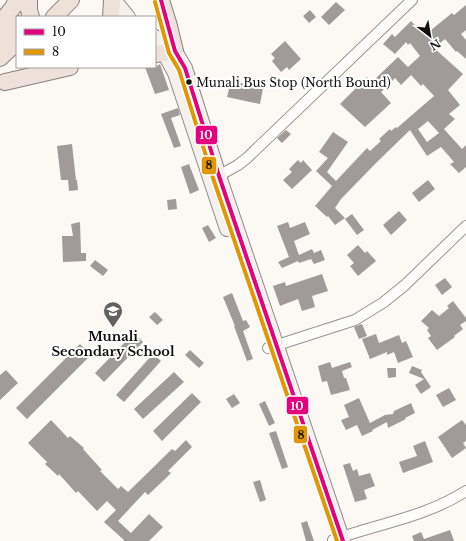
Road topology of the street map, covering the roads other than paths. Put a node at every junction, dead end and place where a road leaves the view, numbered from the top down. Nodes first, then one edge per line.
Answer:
1 (16, 0) edge
2 (58, 0) edge
3 (71, 0) edge
4 (113, 0) edge
5 (161, 0) edge
6 (412, 0) edge
7 (31, 12) edge
8 (55, 16) edge
9 (111, 16) edge
10 (127, 16) edge
11 (0, 24) edge
12 (16, 28) edge
13 (156, 38) edge
14 (12, 46) edge
15 (165, 51) edge
16 (0, 58) edge
17 (20, 68) edge
18 (64, 68) edge
19 (2, 79) edge
20 (215, 178) junction
21 (466, 226) edge
22 (272, 347) junction
23 (466, 491) edge
24 (337, 540) edge

1 - 11 main road
2 - 7 main road
3 - 8 main road
4 - 9 main road
4 - 10 main road
5 - 15 main road
6 - 20 street
12 - 14 main road
13 - 15 main road
14 - 16 main road
14 - 19 main road
15 - 20 main road
17 - 19 main road
18 - 19 main road
20 - 22 main road
21 - 22 street
22 - 24 main road
23 - 24 street

